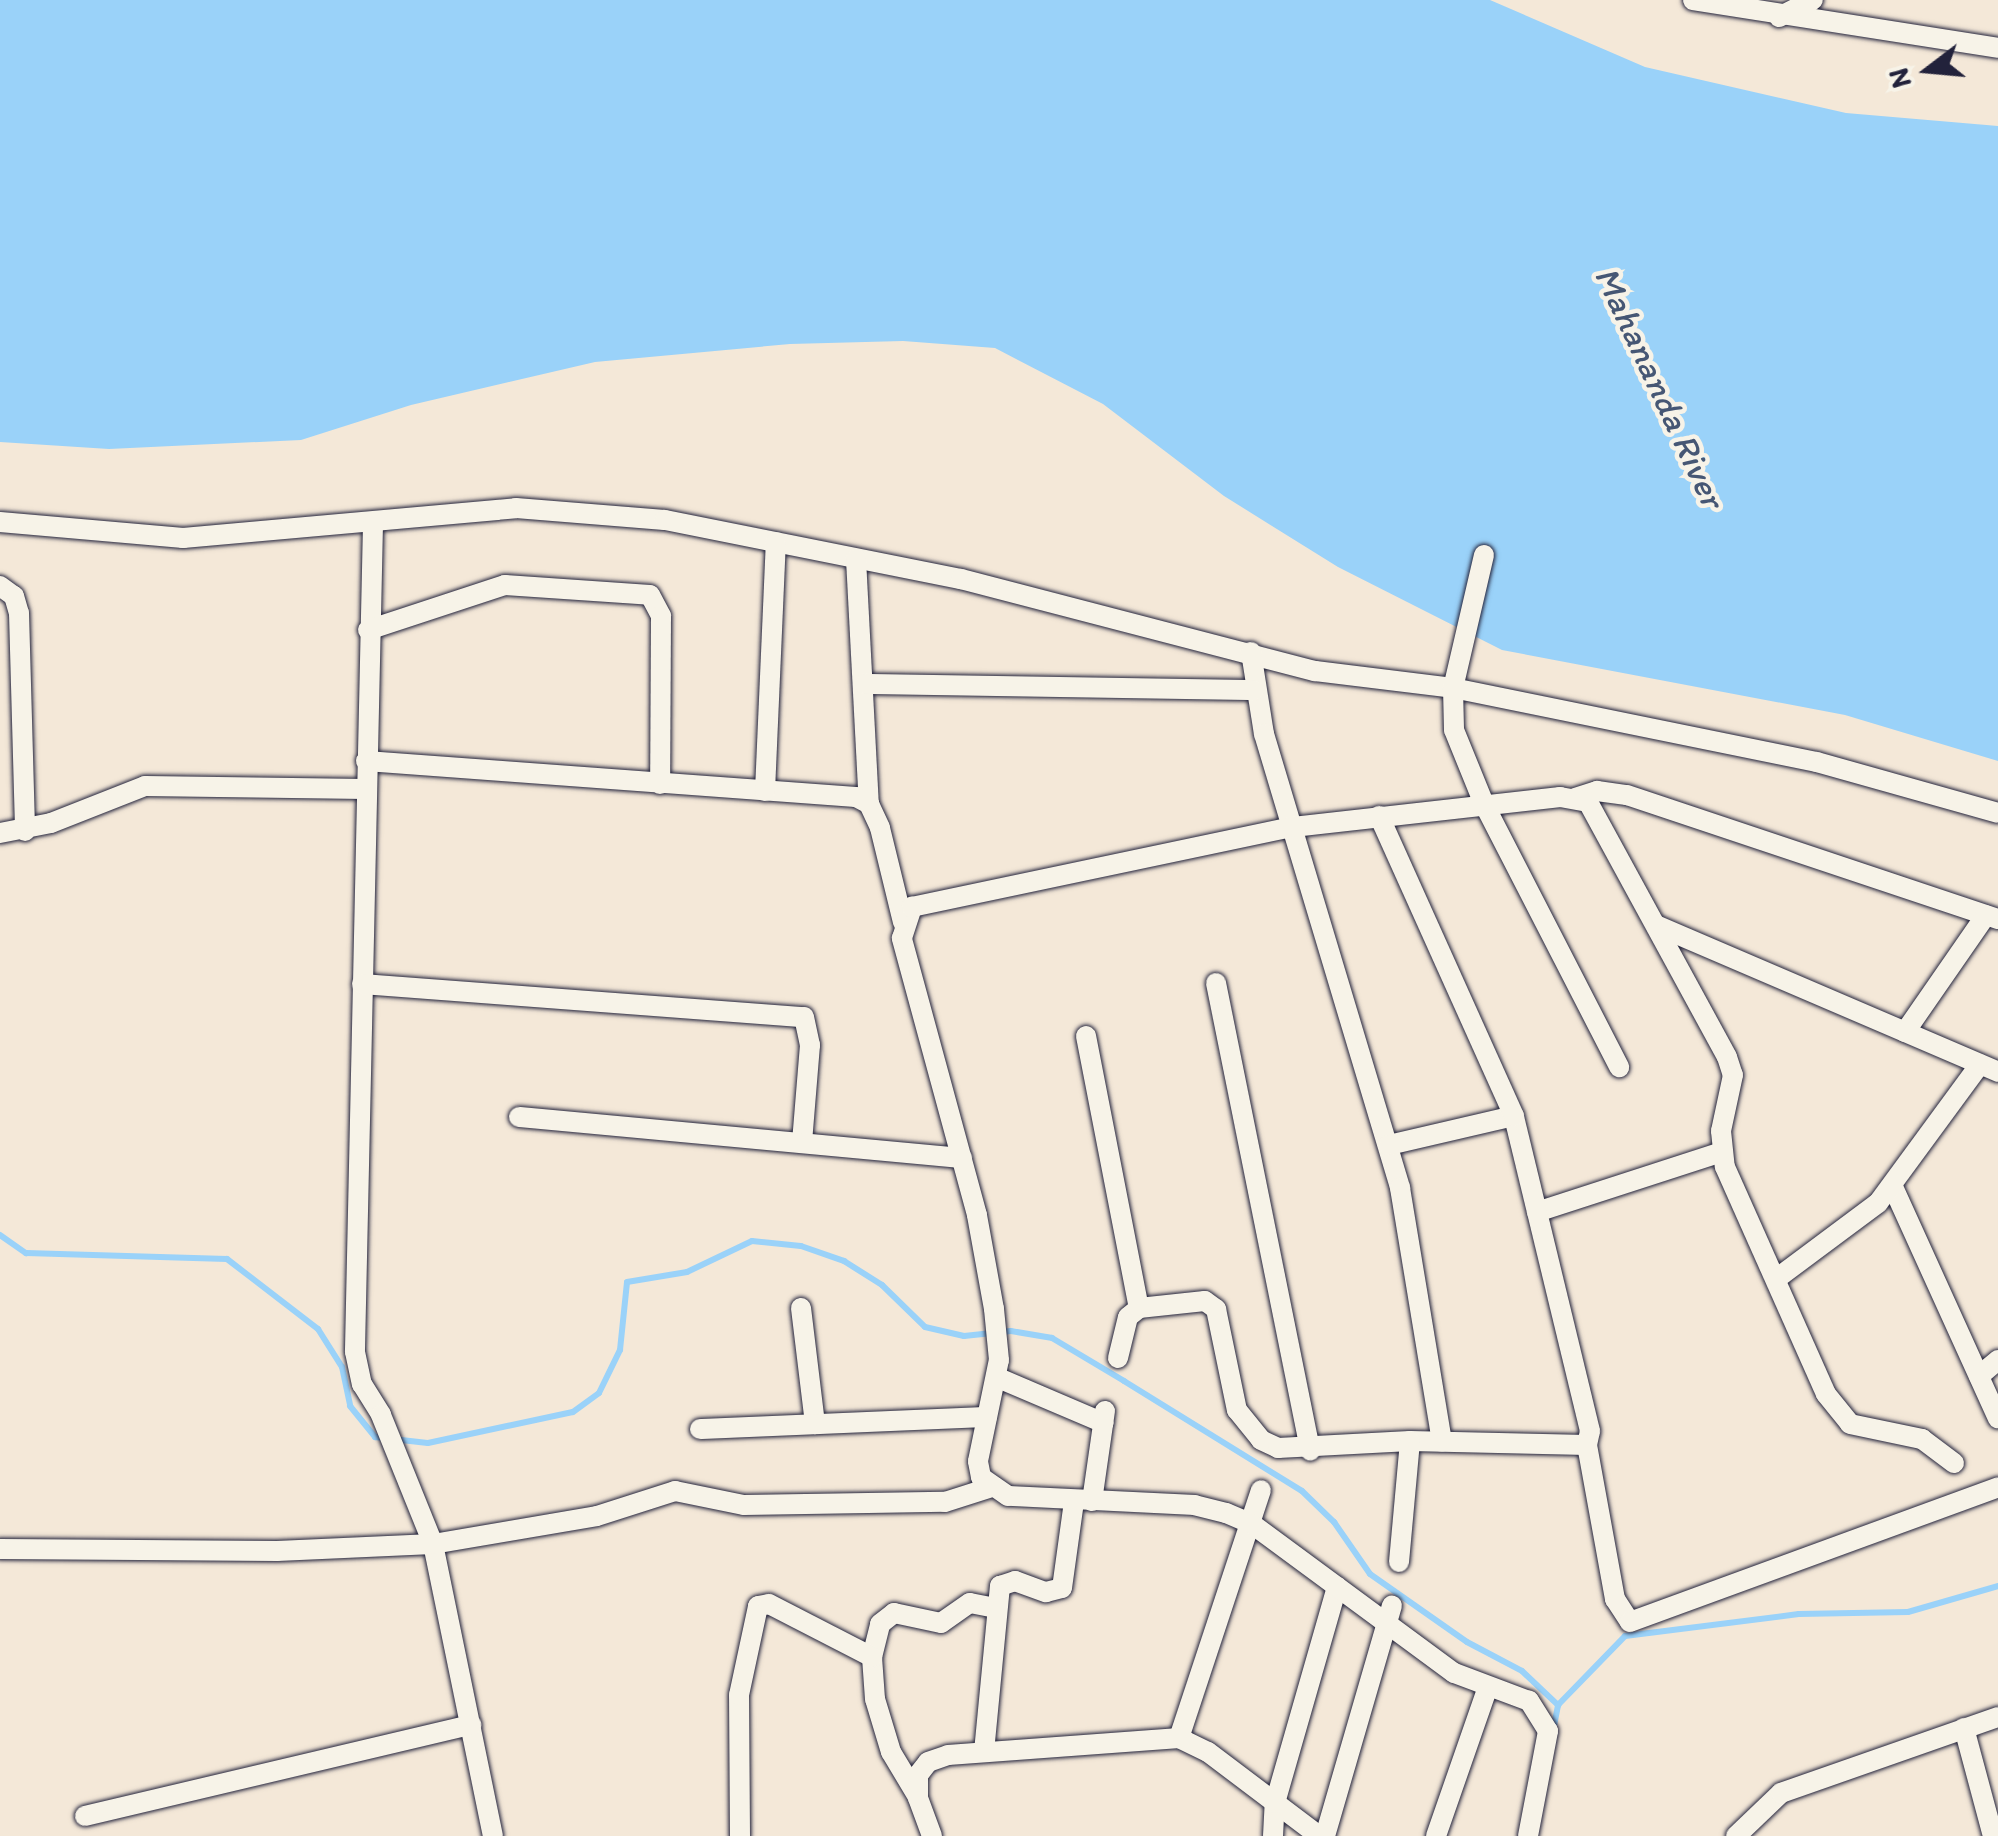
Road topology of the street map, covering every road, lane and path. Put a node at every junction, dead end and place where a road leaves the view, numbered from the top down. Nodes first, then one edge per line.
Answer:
1 (1693, 0) edge
2 (1813, 0) edge
3 (1779, 17) junction
4 (1998, 48) edge
5 (0, 522) edge
6 (373, 524) junction
7 (776, 542) junction
8 (1484, 555) dead end
9 (856, 558) junction
10 (0, 586) edge
11 (368, 630) junction
12 (1251, 652) junction
13 (865, 684) junction
14 (1453, 688) junction
15 (1254, 690) junction
16 (366, 761) junction
17 (660, 784) junction
18 (365, 789) junction
19 (765, 790) junction
20 (1575, 798) junction
21 (869, 804) junction
22 (1484, 804) junction
23 (1998, 813) edge
24 (1379, 816) junction
25 (1293, 827) junction
26 (25, 830) junction
27 (0, 833) edge
28 (1992, 917) edge
29 (903, 922) junction
30 (1658, 926) junction
31 (362, 984) junction
32 (1216, 984) dead end
33 (1905, 1032) junction
34 (1086, 1036) dead end
35 (1619, 1068) dead end
36 (1989, 1068) edge
37 (1514, 1116) junction
38 (519, 1117) dead end
39 (802, 1143) junction
40 (1388, 1145) junction
41 (1722, 1152) junction
42 (962, 1158) junction
43 (1892, 1187) junction
44 (1537, 1212) junction
45 (1776, 1279) junction
46 (801, 1308) dead end
47 (1139, 1308) junction
48 (1118, 1358) dead end
49 (1998, 1360) edge
50 (997, 1368) junction
51 (1979, 1376) junction
52 (987, 1417) junction
53 (1998, 1418) edge
54 (816, 1424) junction
55 (700, 1429) dead end
56 (1410, 1442) junction
57 (1442, 1442) junction
58 (1587, 1445) junction
59 (1310, 1451) junction
60 (1954, 1463) dead end
61 (1998, 1487) edge
62 (989, 1488) junction
63 (1261, 1490) dead end
64 (1083, 1501) junction
65 (1252, 1524) junction
66 (434, 1544) junction
67 (0, 1548) edge
68 (1399, 1562) dead end
69 (1338, 1587) junction
70 (996, 1608) junction
71 (1389, 1616) junction
72 (872, 1657) junction
73 (1488, 1686) junction
74 (1998, 1717) edge
75 (471, 1725) junction
76 (1964, 1728) junction
77 (1180, 1738) junction
78 (984, 1752) junction
79 (918, 1798) junction
80 (1274, 1803) junction
81 (84, 1816) dead end
82 (493, 1836) edge
83 (740, 1836) edge
84 (932, 1836) edge
85 (1273, 1836) edge
86 (1322, 1836) edge
87 (1436, 1836) edge
88 (1528, 1836) edge
89 (1736, 1836) edge
90 (1993, 1836) edge

1 - 3 street
2 - 3 street
3 - 4 street
5 - 6 street
6 - 7 street
6 - 11 street
7 - 9 street
7 - 19 street
8 - 14 street
9 - 12 street
9 - 13 street
10 - 26 street
11 - 16 street
11 - 17 street
12 - 14 street
12 - 15 street
13 - 15 street
13 - 21 street
14 - 22 street
14 - 23 street
15 - 25 street
16 - 17 street
16 - 18 street
17 - 19 street
18 - 26 street
18 - 31 street
19 - 21 street
20 - 22 street
20 - 28 street
20 - 30 street
21 - 29 street
22 - 24 street
22 - 35 street
24 - 25 street
24 - 37 street
25 - 29 street
25 - 40 street
26 - 27 street
28 - 33 street
29 - 42 street
30 - 33 street
30 - 41 street
31 - 39 street
31 - 66 street
32 - 59 street
33 - 36 street
34 - 47 street
36 - 43 street
37 - 40 street
37 - 44 street
38 - 39 street
39 - 42 street
40 - 57 street
41 - 44 street
41 - 45 street
42 - 50 street
43 - 45 street
43 - 51 street
44 - 58 street
45 - 60 street
46 - 54 street
47 - 48 street
47 - 59 street
49 - 51 street
50 - 52 street
50 - 64 street
51 - 53 street
52 - 54 street
52 - 62 street
54 - 55 street
56 - 57 street
56 - 59 street
56 - 68 street
57 - 58 street
58 - 61 street
62 - 64 street
62 - 66 street
63 - 65 street
64 - 65 street
64 - 70 street
65 - 69 street
65 - 77 street
66 - 67 street
66 - 75 street
69 - 71 street
69 - 80 street
70 - 72 street
70 - 78 street
71 - 73 street
71 - 86 street
72 - 79 street
72 - 83 street
73 - 87 street
73 - 88 street
74 - 76 street
75 - 81 street
75 - 82 street
76 - 89 street
76 - 90 street
77 - 78 street
77 - 80 street
78 - 79 street
79 - 84 street
80 - 85 street
80 - 86 street

